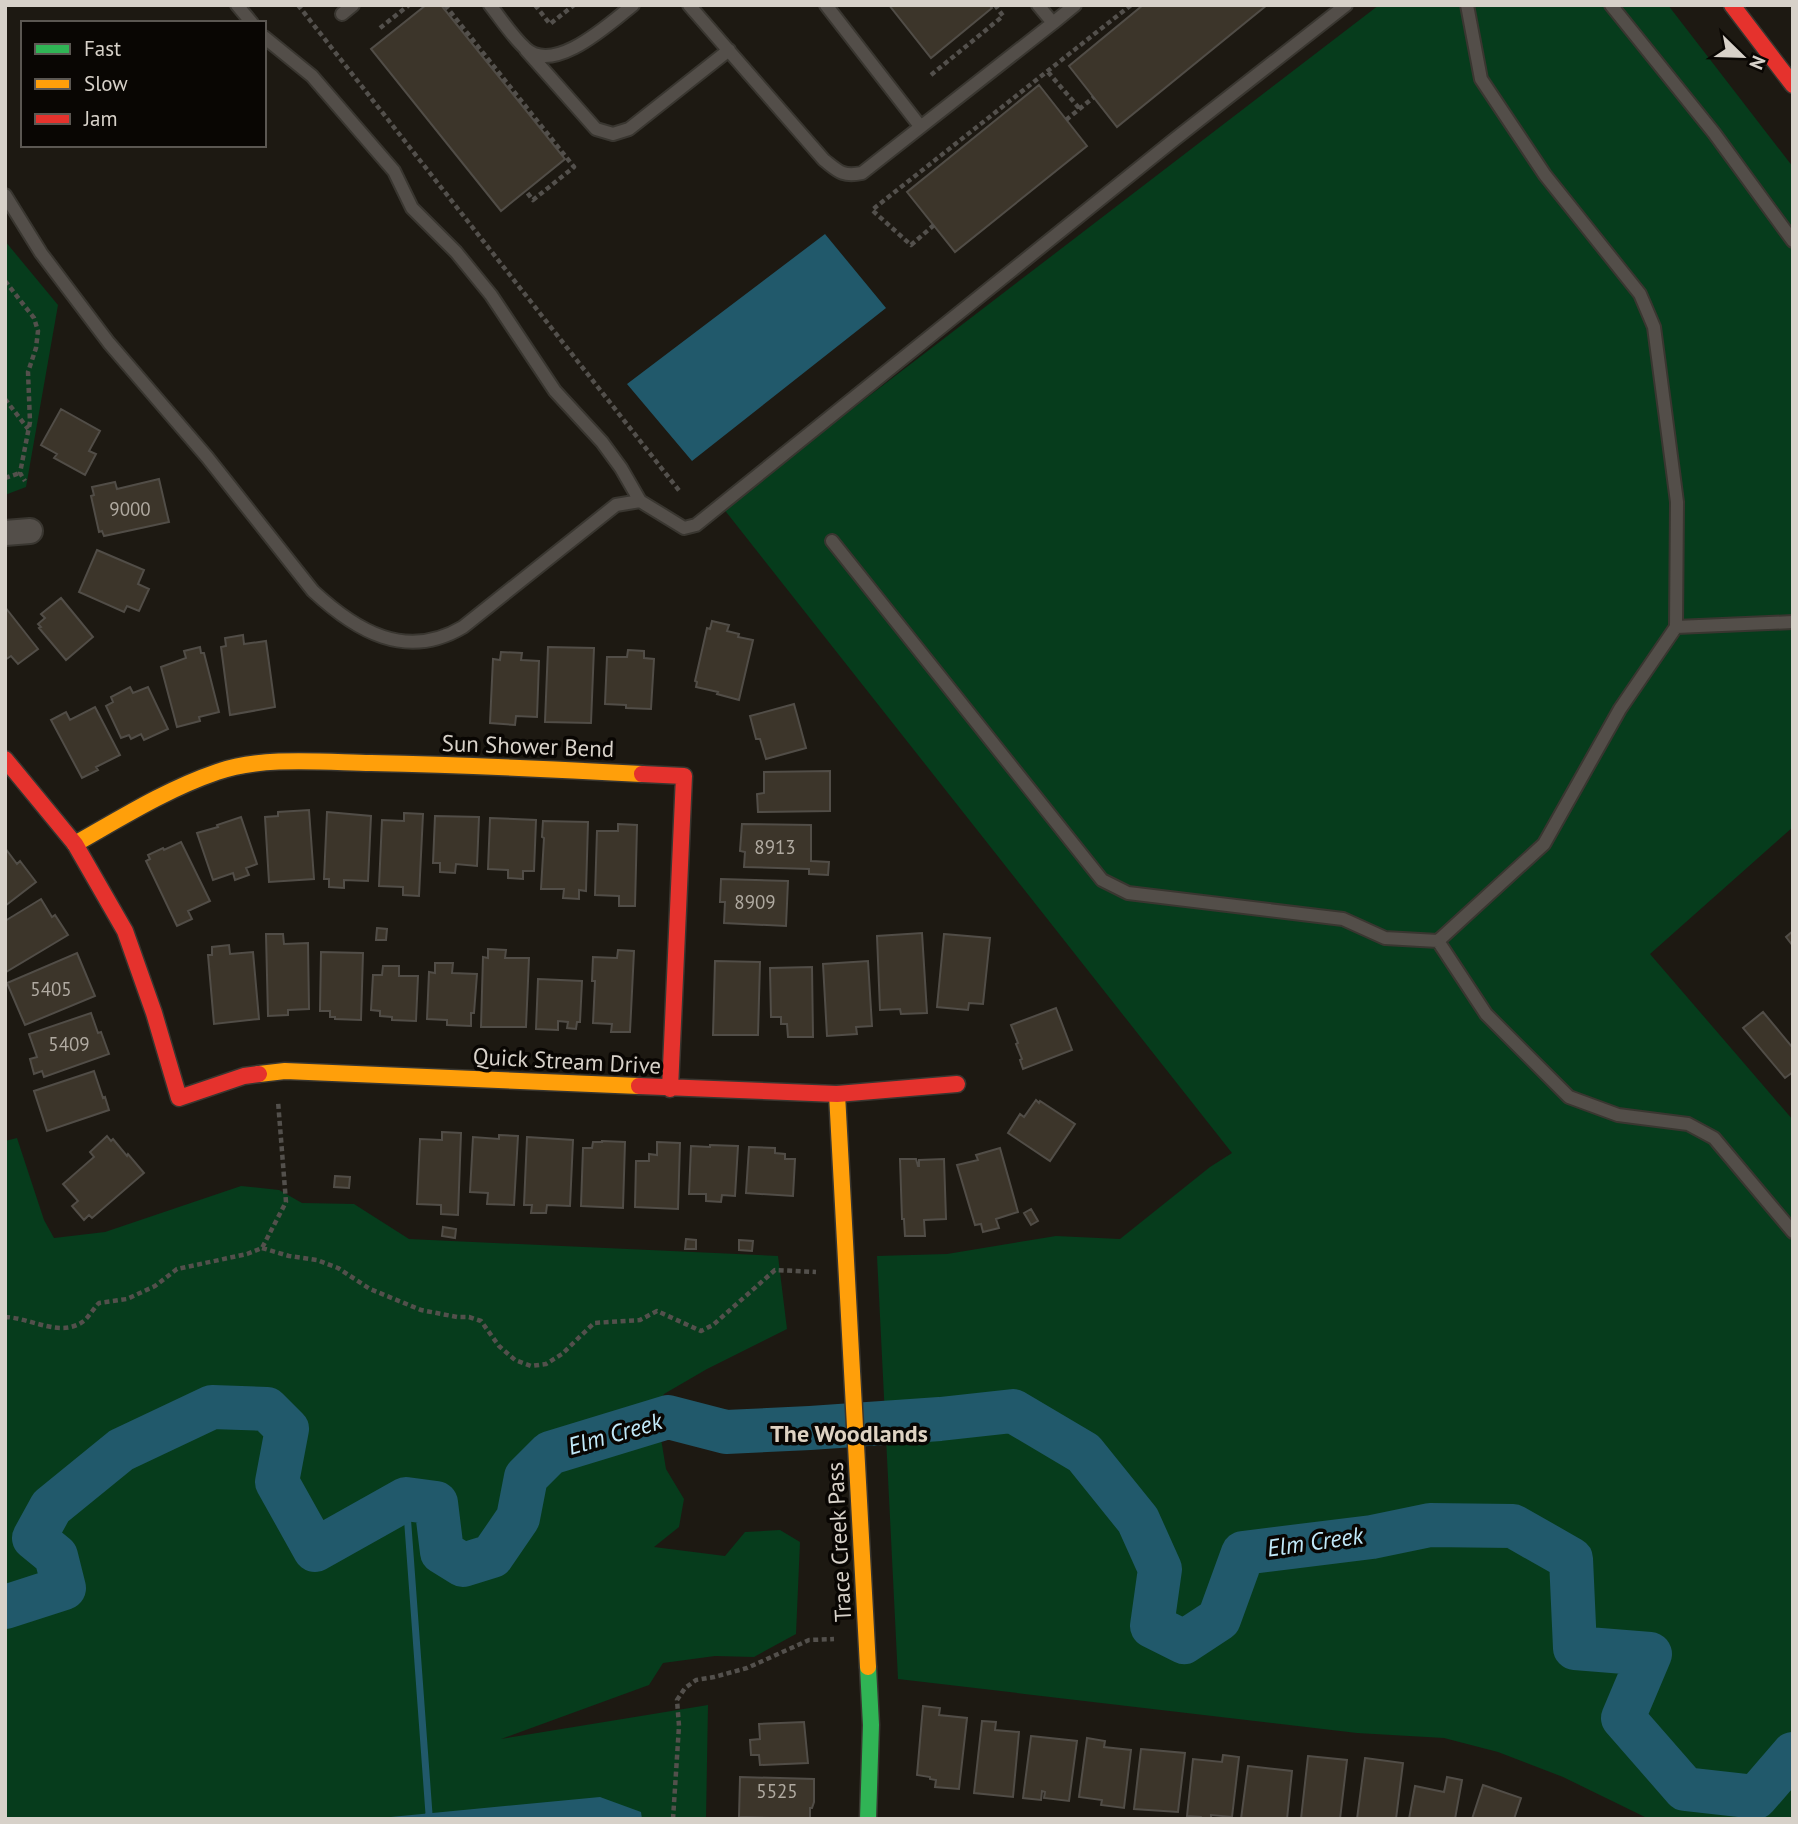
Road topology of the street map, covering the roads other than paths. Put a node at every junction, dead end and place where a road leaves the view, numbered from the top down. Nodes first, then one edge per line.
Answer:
1 (237, 5) edge
2 (353, 5) edge
3 (490, 5) edge
4 (633, 5) edge
5 (690, 5) edge
6 (826, 5) edge
7 (1038, 5) edge
8 (1075, 5) edge
9 (1346, 5) edge
10 (1467, 5) edge
11 (1611, 5) edge
12 (1732, 5) edge
13 (342, 14) dead end
14 (250, 21) edge
15 (1053, 23) junction
16 (266, 39) edge
17 (526, 50) junction
18 (729, 50) junction
19 (1793, 85) edge
20 (920, 126) junction
21 (5, 195) edge
22 (1793, 241) edge
23 (640, 501) junction
24 (30, 531) dead end
25 (5, 533) edge
26 (832, 541) dead end
27 (1793, 622) edge
28 (1676, 627) junction
29 (5, 759) edge
30 (75, 844) junction
31 (1438, 941) junction
32 (957, 1084) dead end
33 (670, 1088) junction
34 (837, 1094) junction
35 (1793, 1232) edge
36 (868, 1819) edge

1 - 14 lane
2 - 13 lane
3 - 17 lane
4 - 17 lane
5 - 18 lane
6 - 20 lane
7 - 15 lane
8 - 15 lane
9 - 23 lane
10 - 28 lane
11 - 22 lane
12 - 19 street
15 - 20 lane
16 - 23 lane
17 - 18 lane
18 - 20 lane
21 - 23 lane
24 - 25 street
26 - 31 lane
27 - 28 lane
28 - 31 lane
29 - 30 street
30 - 33 street, Quick Stream Drive
30 - 33 street, Sun Shower Bend
31 - 35 lane
32 - 34 street, Quick Stream Drive
33 - 34 street, Quick Stream Drive
34 - 36 street, Trace Creek Pass

